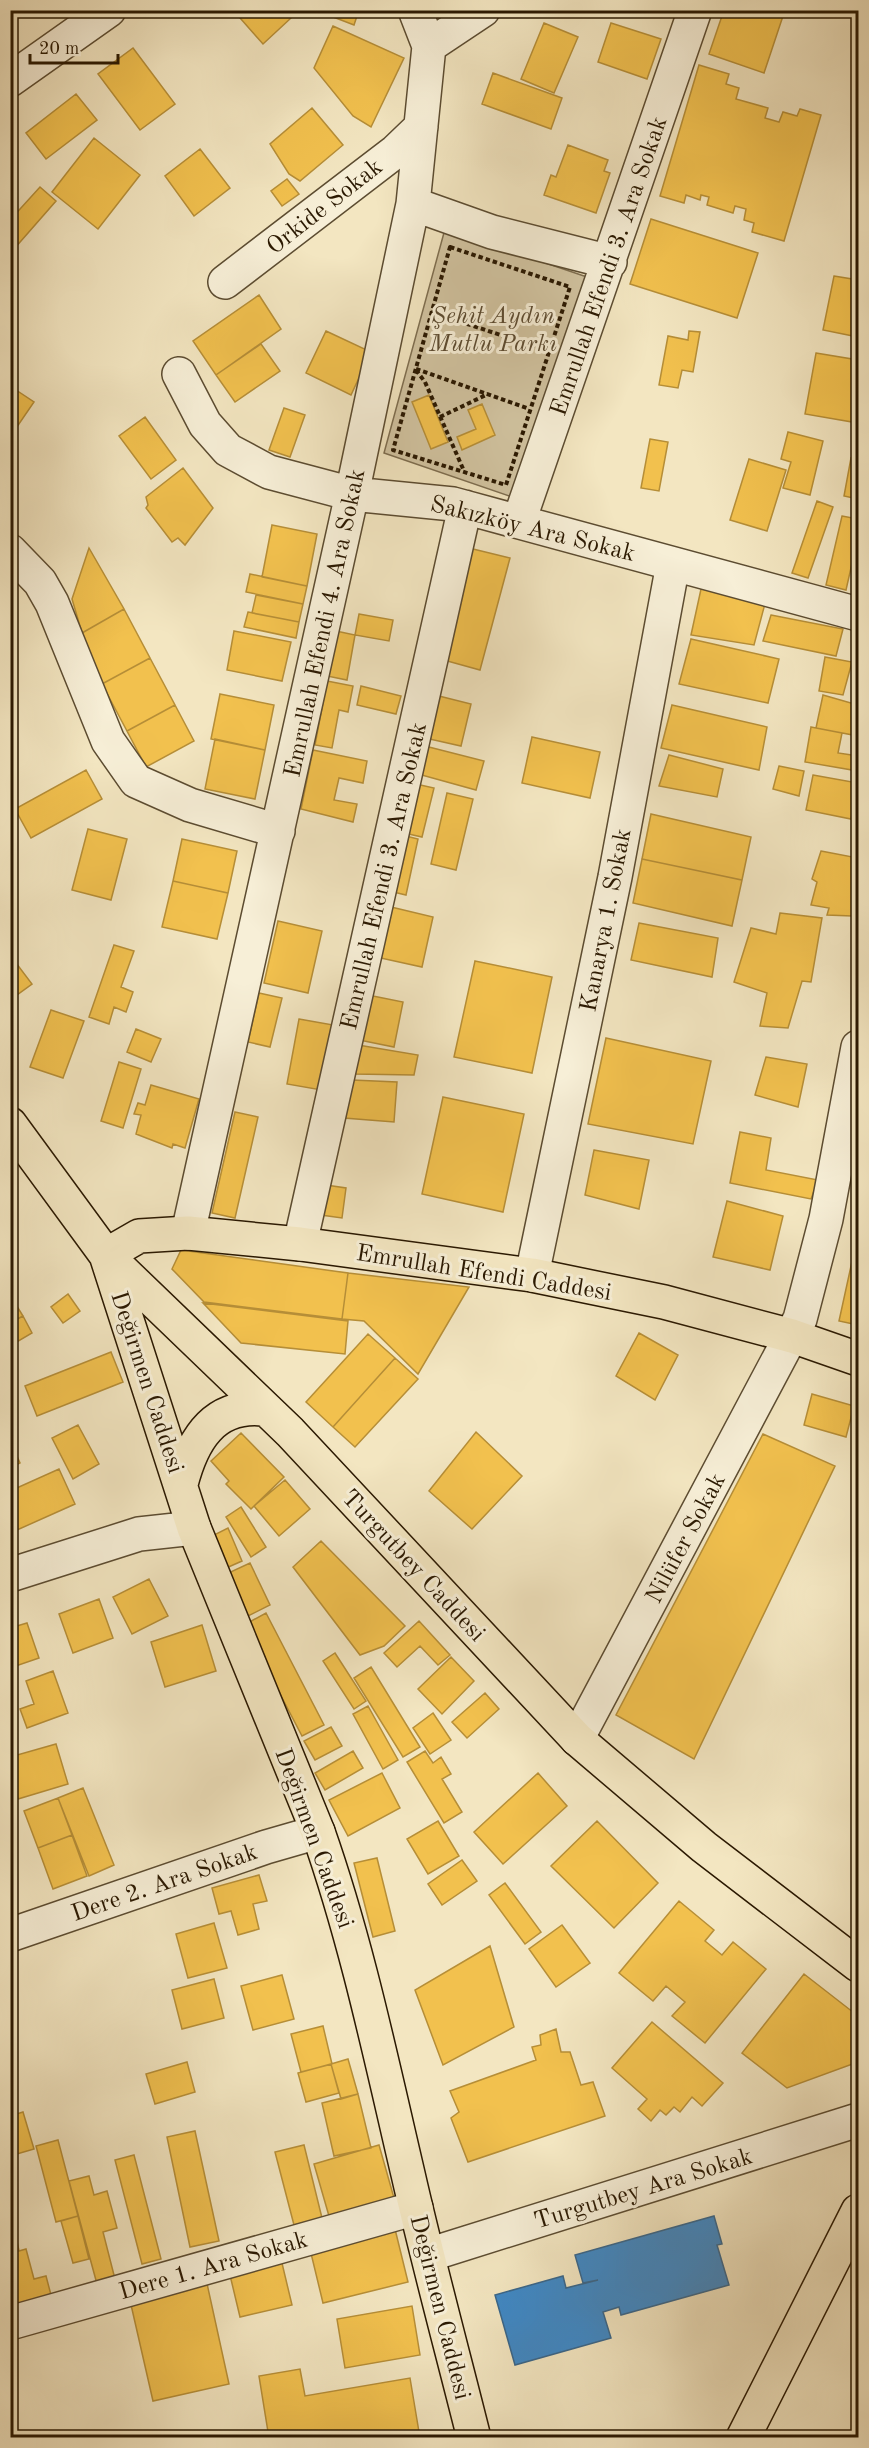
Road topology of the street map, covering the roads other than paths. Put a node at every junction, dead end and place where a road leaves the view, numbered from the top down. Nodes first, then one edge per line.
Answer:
1 (109, 10) edge
2 (415, 10) edge
3 (483, 10) edge
4 (695, 10) edge
5 (429, 46) junction
6 (10, 80) edge
7 (421, 127) junction
8 (413, 204) junction
9 (610, 262) junction
10 (225, 282) dead end
11 (179, 374) dead end
12 (352, 494) junction
13 (459, 506) junction
14 (519, 521) junction
15 (10, 551) edge
16 (673, 564) junction
17 (858, 614) edge
18 (278, 831) junction
19 (858, 1047) edge
20 (10, 1124) edge
21 (188, 1233) junction
22 (300, 1244) junction
23 (106, 1254) junction
24 (532, 1275) junction
25 (792, 1336) junction
26 (858, 1359) edge
27 (263, 1409) junction
28 (181, 1484) junction
29 (194, 1528) junction
30 (10, 1575) edge
31 (577, 1739) junction
32 (318, 1832) junction
33 (10, 1935) edge
34 (858, 1965) edge
35 (858, 2120) edge
36 (416, 2208) junction
37 (858, 2211) edge
38 (428, 2255) junction
39 (10, 2323) edge
40 (474, 2438) edge
41 (743, 2438) edge

1 - 6 street
2 - 5 street, Emrullah Efendi 4. Ara Sokak
3 - 5 street
4 - 9 street, Emrullah Efendi 3. Ara Sokak
5 - 7 street, Emrullah Efendi 4. Ara Sokak
7 - 8 street, Emrullah Efendi 4. Ara Sokak
7 - 10 street, Orkide Sokak
8 - 9 street
8 - 12 street, Emrullah Efendi 4. Ara Sokak
9 - 14 street, Emrullah Efendi 3. Ara Sokak
11 - 12 street, Sakızköy Ara Sokak
12 - 13 street, Sakızköy Ara Sokak
12 - 18 street, Emrullah Efendi 4. Ara Sokak
13 - 14 street, Sakızköy Ara Sokak
13 - 22 street, Emrullah Efendi 3. Ara Sokak
14 - 16 street, Sakızköy Ara Sokak
15 - 18 street
16 - 17 street, Sakızköy Ara Sokak
16 - 24 street, Kanarya 1. Sokak
18 - 21 street, Emrullah Efendi 4. Ara Sokak
19 - 25 street, Nilüfer Sokak
20 - 23 main road, Turgutbey Caddesi
21 - 22 main road, Emrullah Efendi Caddesi
21 - 23 main road, Emrullah Efendi Caddesi
22 - 24 main road, Emrullah Efendi Caddesi
23 - 27 main road, Turgutbey Caddesi
23 - 28 main road, Değirmen Caddesi
24 - 25 main road, Emrullah Efendi Caddesi
25 - 26 main road, Emrullah Efendi Caddesi
25 - 31 street, Nilüfer Sokak
27 - 28 main road
27 - 31 main road, Turgutbey Caddesi
28 - 29 main road, Değirmen Caddesi
29 - 30 street
29 - 32 main road, Değirmen Caddesi
31 - 34 main road, Turgutbey Caddesi
32 - 33 street, Dere 2. Ara Sokak
32 - 36 main road, Değirmen Caddesi
35 - 38 street, Turgutbey Ara Sokak
36 - 38 main road, Değirmen Caddesi
36 - 39 street, Dere 1. Ara Sokak
37 - 41 main road
38 - 40 main road, Değirmen Caddesi

